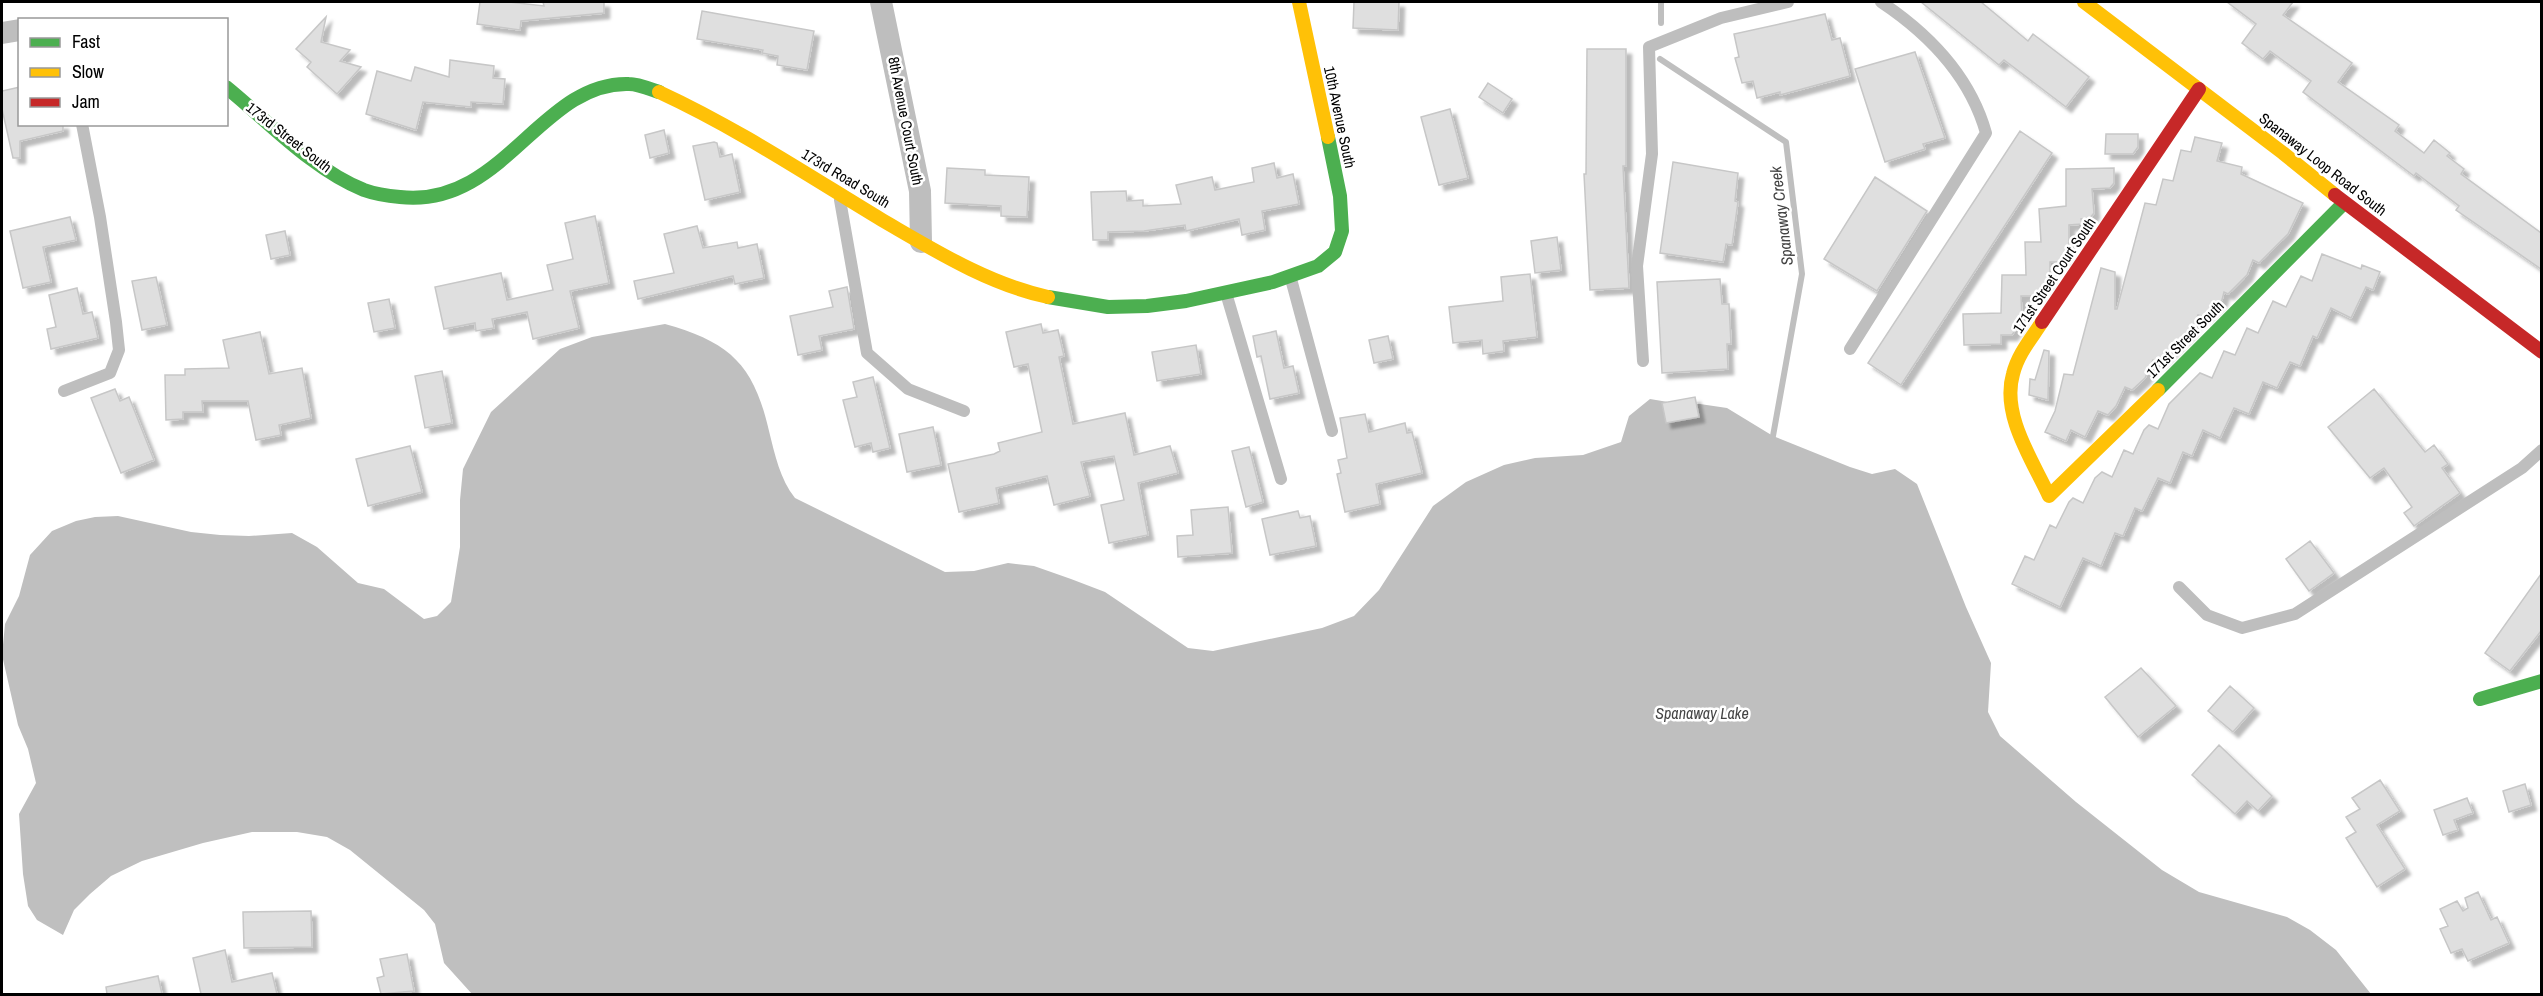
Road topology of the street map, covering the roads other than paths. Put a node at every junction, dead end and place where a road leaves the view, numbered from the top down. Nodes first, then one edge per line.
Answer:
1 (881, 2) edge
2 (1299, 2) edge
3 (1788, 2) edge
4 (1881, 2) edge
5 (2084, 2) edge
6 (18, 30) edge
7 (2, 33) edge
8 (228, 89) edge
9 (2199, 89) junction
10 (82, 126) edge
11 (354, 185) joint
12 (839, 193) junction
13 (2344, 203) junction
14 (1341, 239) joint
15 (921, 242) junction
16 (1291, 278) junction
17 (1226, 292) junction
18 (1850, 349) dead end
19 (2541, 352) edge
20 (1643, 361) dead end
21 (64, 392) dead end
22 (964, 411) dead end
23 (1332, 431) dead end
24 (2541, 450) edge
25 (1281, 479) dead end
26 (2049, 496) joint
27 (2179, 587) dead end
28 (2541, 681) edge
29 (2480, 699) dead end

1 - 15 street, 8th Avenue Court South
2 - 14 street, 10th Avenue South
3 - 20 lane
4 - 18 lane
5 - 9 street, Spanaway Loop Road South
6 - 7 street
8 - 11 street, 173rd Street South
9 - 13 street, Spanaway Loop Road South
9 - 26 street, 171st Street Court South
10 - 21 lane
11 - 12 street, 173rd Road South
12 - 15 street, 173rd Road South
12 - 22 lane
13 - 19 street, Spanaway Loop Road South
13 - 26 street, 171st Street South
14 - 16 street, 173rd Road South
15 - 17 street, 173rd Road South
16 - 17 street, 173rd Road South
16 - 23 lane
17 - 25 lane
24 - 27 lane
28 - 29 street

